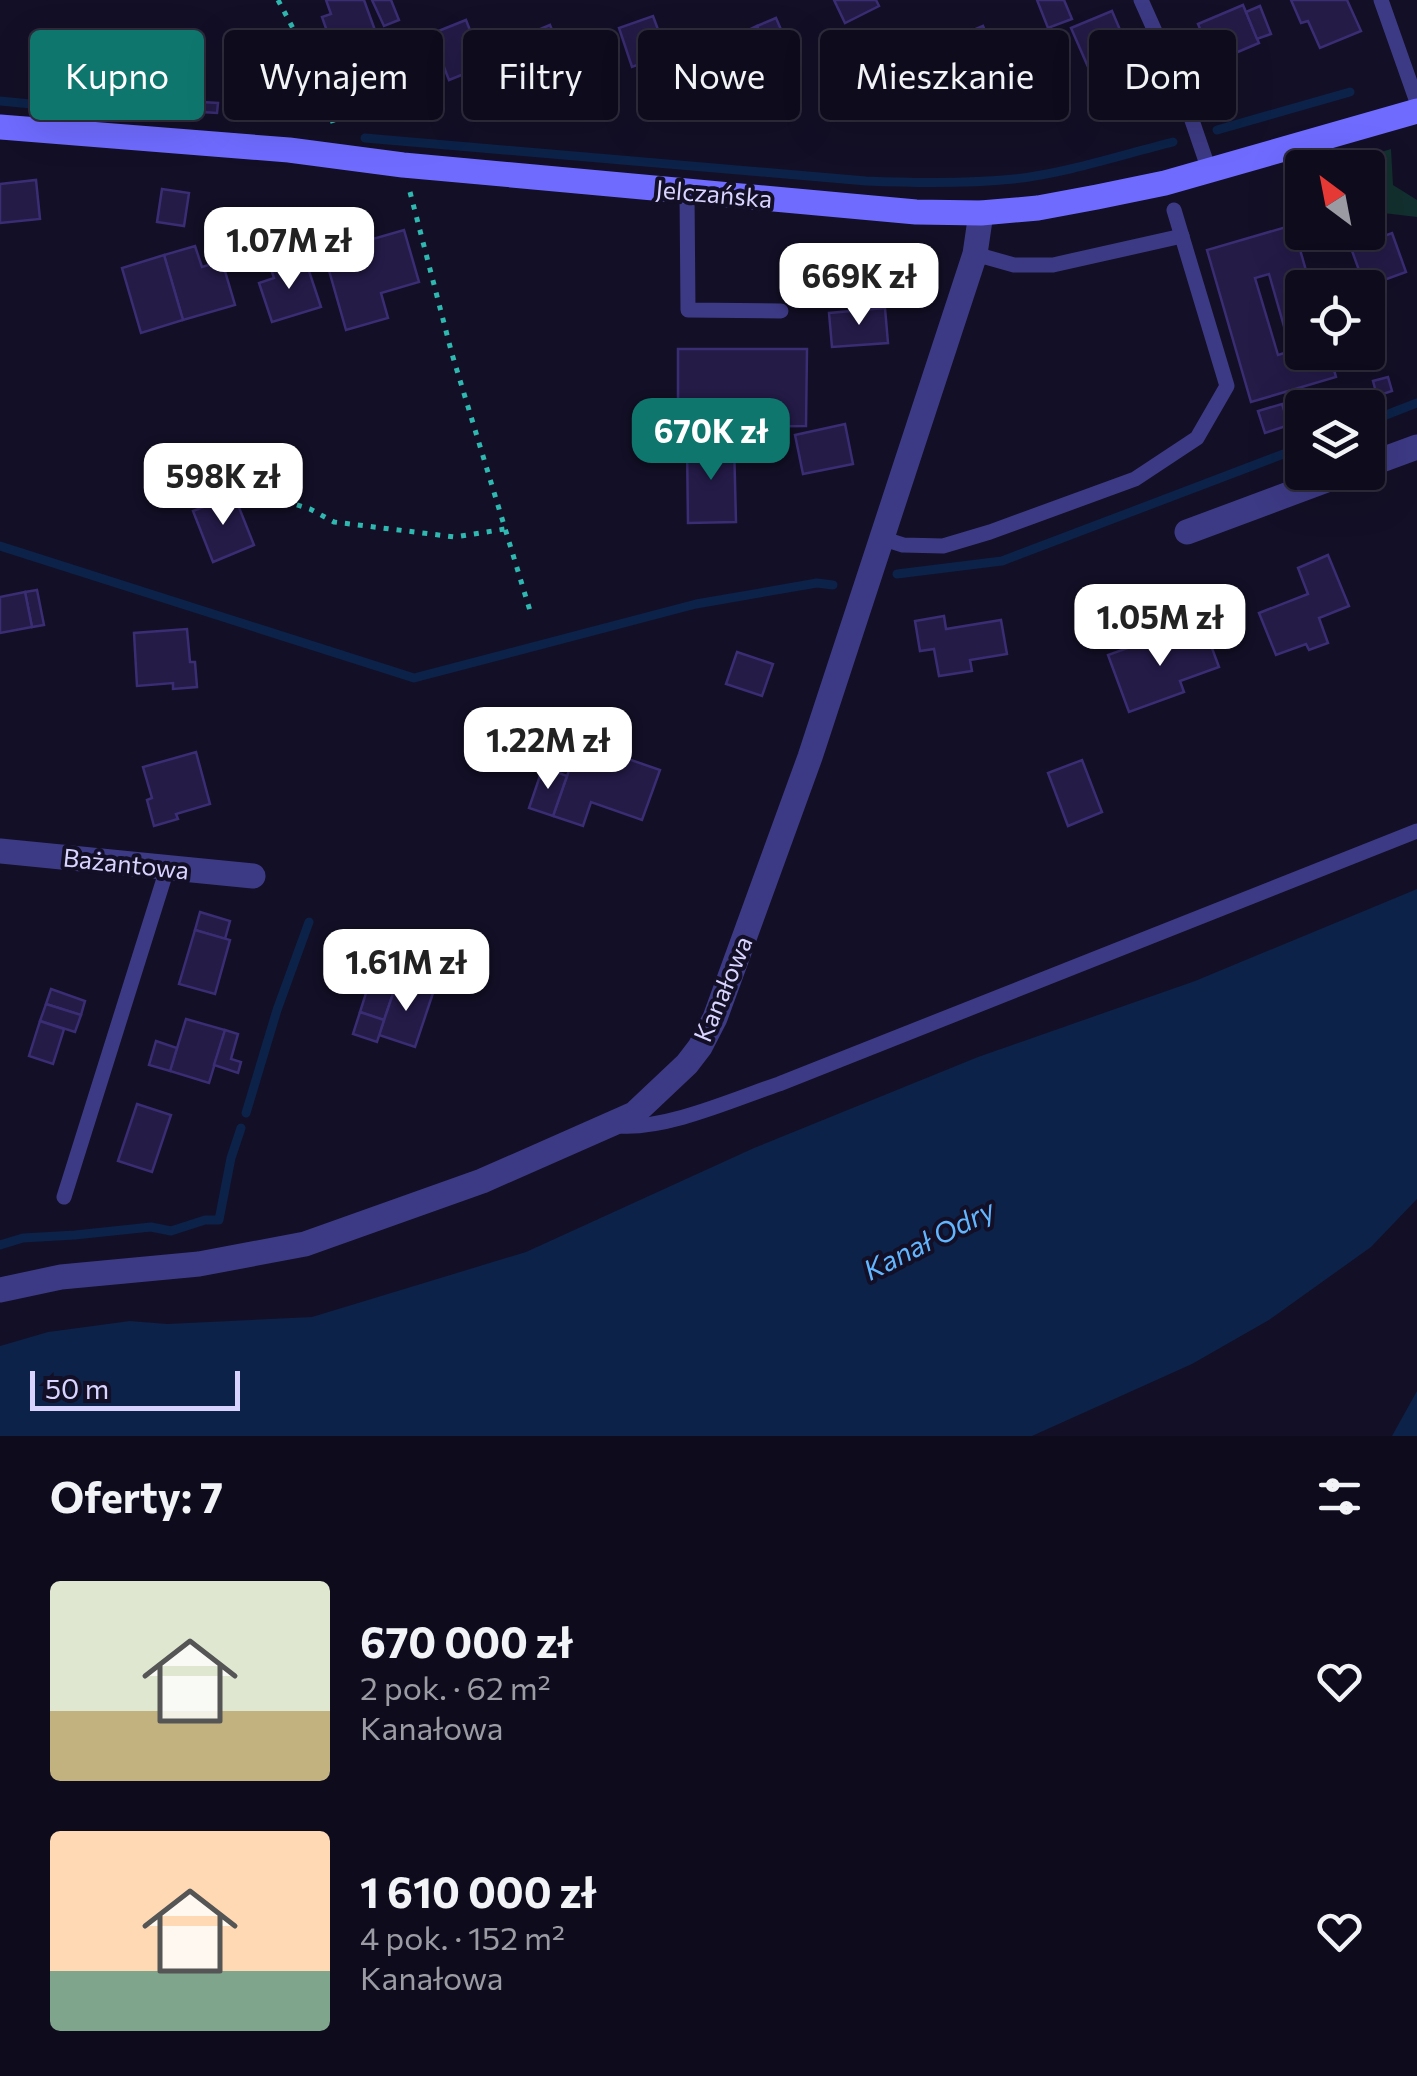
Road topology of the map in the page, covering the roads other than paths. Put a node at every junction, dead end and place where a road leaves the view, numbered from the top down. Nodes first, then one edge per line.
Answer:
1 (1141, 0) edge
2 (1381, 0) edge
3 (1417, 102) edge
4 (1417, 111) edge
5 (0, 127) edge
6 (1209, 170) junction
7 (687, 192) junction
8 (1174, 210) dead end
9 (981, 212) junction
10 (1182, 236) junction
11 (975, 254) junction
12 (782, 311) dead end
13 (1417, 447) edge
14 (1385, 459) edge
15 (1300, 490) edge
16 (1187, 532) dead end
17 (881, 538) junction
18 (1417, 831) edge
19 (0, 850) edge
20 (167, 870) junction
21 (252, 876) dead end
22 (611, 1125) junction
23 (64, 1198) dead end
24 (0, 1290) edge

1 - 6 lane
2 - 3 lane
4 - 6 main road, Jelczańska
5 - 7 main road, Jelczańska
6 - 9 main road, Jelczańska
7 - 9 main road, Jelczańska
7 - 12 lane
8 - 10 lane
9 - 11 street, Kanałowa
10 - 11 lane
10 - 17 lane
11 - 17 street, Kanałowa
13 - 14 street
15 - 16 street
17 - 22 street, Kanałowa
18 - 22 lane
19 - 20 street, Bażantowa
20 - 21 street, Bażantowa
20 - 23 lane
22 - 24 street, Kanałowa

